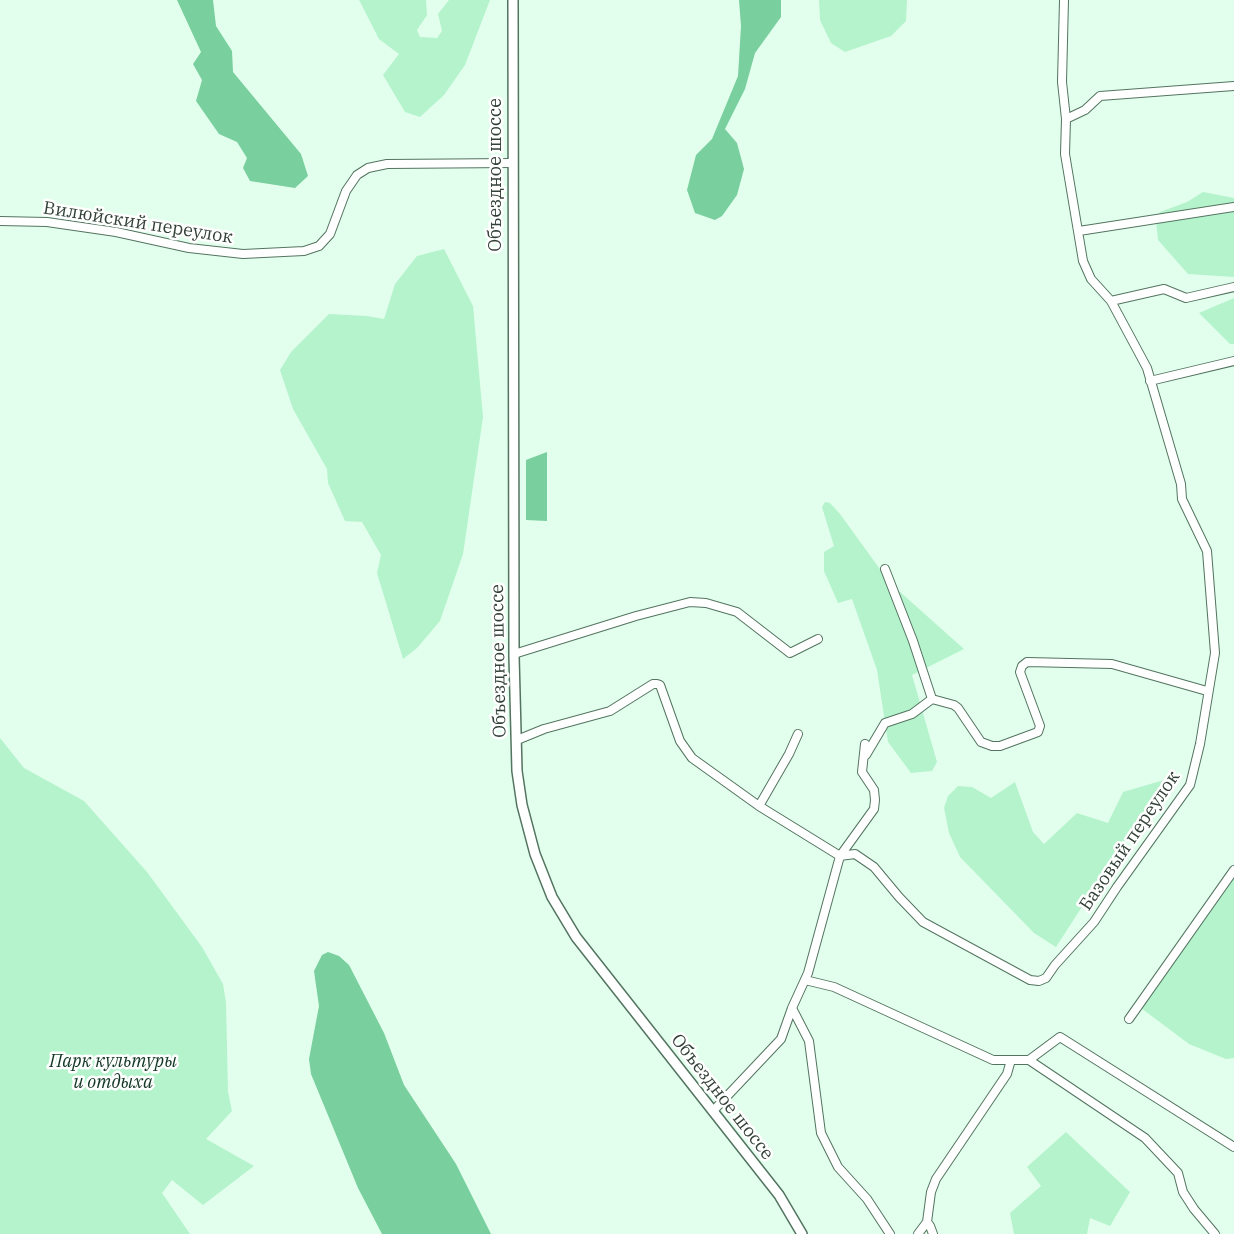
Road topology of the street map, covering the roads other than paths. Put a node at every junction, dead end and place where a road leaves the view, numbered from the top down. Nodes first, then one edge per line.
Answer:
1 (513, 0) edge
2 (1064, 0) edge
3 (1234, 86) edge
4 (1066, 119) junction
5 (512, 163) junction
6 (1234, 207) edge
7 (0, 221) edge
8 (1079, 231) junction
9 (1234, 287) edge
10 (1111, 301) junction
11 (1234, 361) edge
12 (1150, 381) junction
13 (885, 569) dead end
14 (818, 639) dead end
15 (514, 654) junction
16 (1207, 691) junction
17 (932, 699) junction
18 (798, 734) dead end
19 (517, 740) junction
20 (865, 744) dead end
21 (864, 758) junction
22 (759, 806) junction
23 (840, 856) junction
24 (1234, 870) edge
25 (805, 980) junction
26 (792, 1008) junction
27 (1129, 1019) dead end
28 (1011, 1060) junction
29 (1029, 1060) junction
30 (713, 1111) junction
31 (1234, 1147) edge
32 (927, 1222) junction
33 (802, 1234) edge
34 (891, 1234) edge
35 (918, 1234) edge
36 (933, 1234) edge
37 (1215, 1234) edge

1 - 5 main road, Объездное шоссе
2 - 4 street, Базовый переулок
3 - 4 street
4 - 8 street, Базовый переулок
5 - 7 street, Вилюйский переулок
5 - 15 main road, Объездное шоссе
6 - 8 street
8 - 10 street, Базовый переулок
9 - 10 street
10 - 12 street, Базовый переулок
11 - 12 street
12 - 16 street, Базовый переулок
13 - 17 street
14 - 15 street
15 - 19 main road, Объездное шоссе
16 - 17 street
16 - 23 street, Базовый переулок
17 - 21 street
18 - 22 street
19 - 22 street, Базовый переулок
19 - 30 main road, Объездное шоссе
20 - 21 street
21 - 23 street
22 - 23 street, Базовый переулок
23 - 25 street
24 - 27 street
25 - 26 street
25 - 28 street
26 - 30 street
26 - 34 street
28 - 29 street
28 - 32 street
29 - 31 street
29 - 37 street
30 - 33 main road, Объездное шоссе
32 - 35 street
32 - 36 street

